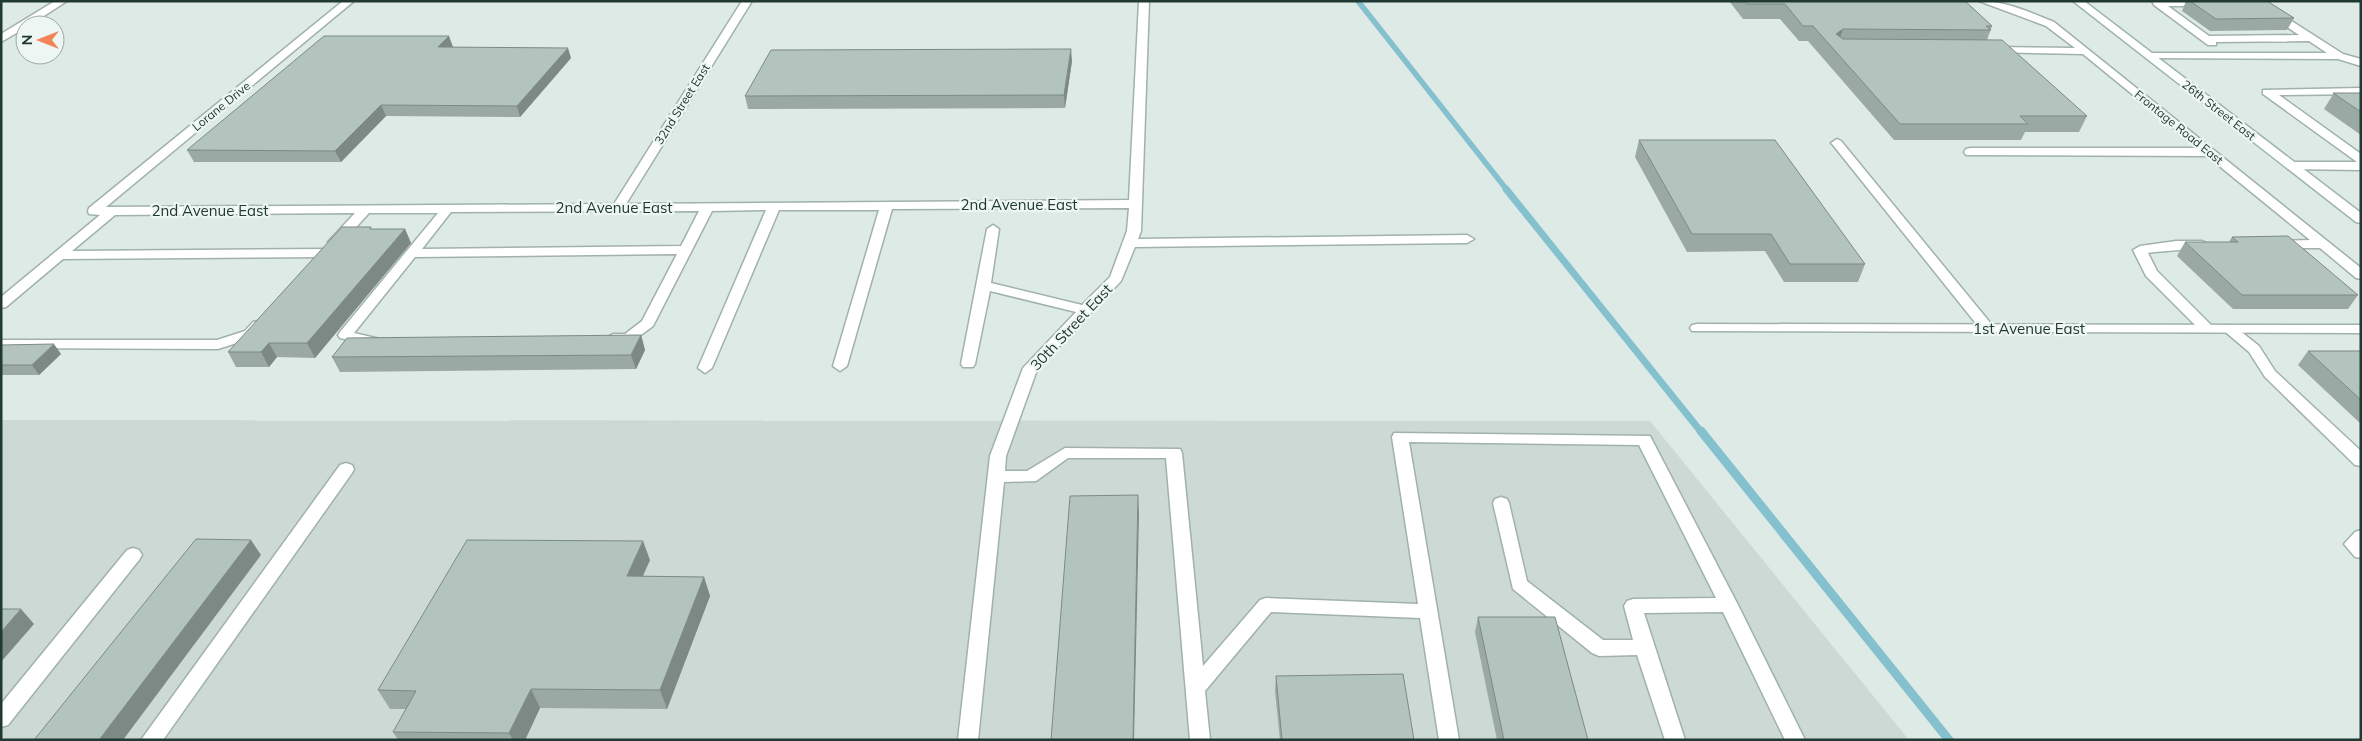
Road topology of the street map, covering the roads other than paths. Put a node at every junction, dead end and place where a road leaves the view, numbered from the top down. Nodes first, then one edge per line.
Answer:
1 (62, 1) edge
2 (349, 1) edge
3 (747, 1) edge
4 (1144, 1) edge
5 (1984, 1) edge
6 (2078, 1) edge
7 (2156, 2) edge
8 (2215, 2) edge
9 (2250, 2) edge
10 (2205, 38) junction
11 (2311, 38) junction
12 (1, 39) edge
13 (1977, 50) edge
14 (2086, 51) junction
15 (2361, 55) edge
16 (2150, 56) junction
17 (2229, 56) junction
18 (2339, 56) junction
19 (2361, 63) edge
20 (2361, 91) edge
21 (1837, 143) dead end
22 (1970, 152) dead end
23 (2210, 152) junction
24 (2361, 160) edge
25 (2292, 166) junction
26 (2361, 166) edge
27 (1135, 204) junction
28 (887, 205) junction
29 (708, 206) junction
30 (774, 206) junction
31 (449, 207) junction
32 (618, 207) junction
33 (367, 208) junction
34 (112, 210) junction
35 (94, 211) joint
36 (2361, 219) edge
37 (993, 229) dead end
38 (1467, 240) dead end
39 (1130, 243) junction
40 (2322, 244) junction
41 (2217, 245) edge
42 (2264, 245) edge
43 (687, 250) junction
44 (324, 253) junction
45 (411, 253) junction
46 (60, 255) junction
47 (311, 268) edge
48 (2361, 275) edge
49 (984, 284) junction
50 (1, 304) edge
51 (1086, 310) junction
52 (270, 312) edge
53 (1698, 328) dead end
54 (1987, 328) junction
55 (2206, 328) junction
56 (2229, 329) junction
57 (2361, 329) edge
58 (600, 338) edge
59 (387, 343) edge
60 (1, 344) edge
61 (968, 364) dead end
62 (840, 366) dead end
63 (705, 368) dead end
64 (2361, 461) edge
65 (346, 469) dead end
66 (996, 476) junction
67 (1501, 503) dead end
68 (2361, 536) edge
69 (2361, 552) edge
70 (133, 555) dead end
71 (1729, 605) junction
72 (1428, 611) junction
73 (1644, 647) junction
74 (1196, 688) junction
75 (1, 719) edge
76 (151, 740) edge
77 (968, 740) edge
78 (1200, 740) edge
79 (1449, 740) edge
80 (1675, 740) edge
81 (1795, 740) edge

1 - 12 street
2 - 35 street, Lorane Drive
3 - 32 street, 32nd Street East
4 - 27 street, 30th Street East
5 - 14 street, Frontage Road East
6 - 16 street, 26th Street East
7 - 8 street
7 - 10 street
9 - 11 street
10 - 11 street
10 - 17 street
11 - 18 street
13 - 14 street
14 - 23 street, Frontage Road East
15 - 18 street
16 - 17 street
16 - 25 street, 26th Street East
17 - 18 street
18 - 19 street
20 - 24 street
21 - 54 street
22 - 23 street
23 - 40 street, Frontage Road East
25 - 26 street
25 - 36 street, 26th Street East
27 - 28 street, 2nd Avenue East
27 - 39 street, 30th Street East
28 - 30 street, 2nd Avenue East
28 - 62 street
29 - 30 street, 2nd Avenue East
29 - 32 street, 2nd Avenue East
29 - 43 street
30 - 63 street
31 - 32 street, 2nd Avenue East
31 - 33 street, 2nd Avenue East
31 - 45 street
33 - 34 street, 2nd Avenue East
33 - 44 street
34 - 35 street, 2nd Avenue East
34 - 46 street
37 - 49 street
38 - 39 street
39 - 51 street, 30th Street East
40 - 42 street
40 - 48 street, Frontage Road East
41 - 55 street
43 - 45 street
43 - 58 street
44 - 46 street
44 - 47 street
45 - 59 street
46 - 50 street
49 - 51 street
49 - 61 street
51 - 66 street, 30th Street East
52 - 60 street
53 - 54 street, 1st Avenue East
54 - 55 street, 1st Avenue East
55 - 56 street, 1st Avenue East
56 - 57 street, 1st Avenue East
56 - 64 street
65 - 76 street
66 - 74 street
66 - 77 street, 30th Street East
67 - 73 street
68 - 69 street
70 - 75 street
71 - 72 street
71 - 73 street
71 - 81 street
72 - 74 street
72 - 79 street
73 - 80 street
74 - 78 street

